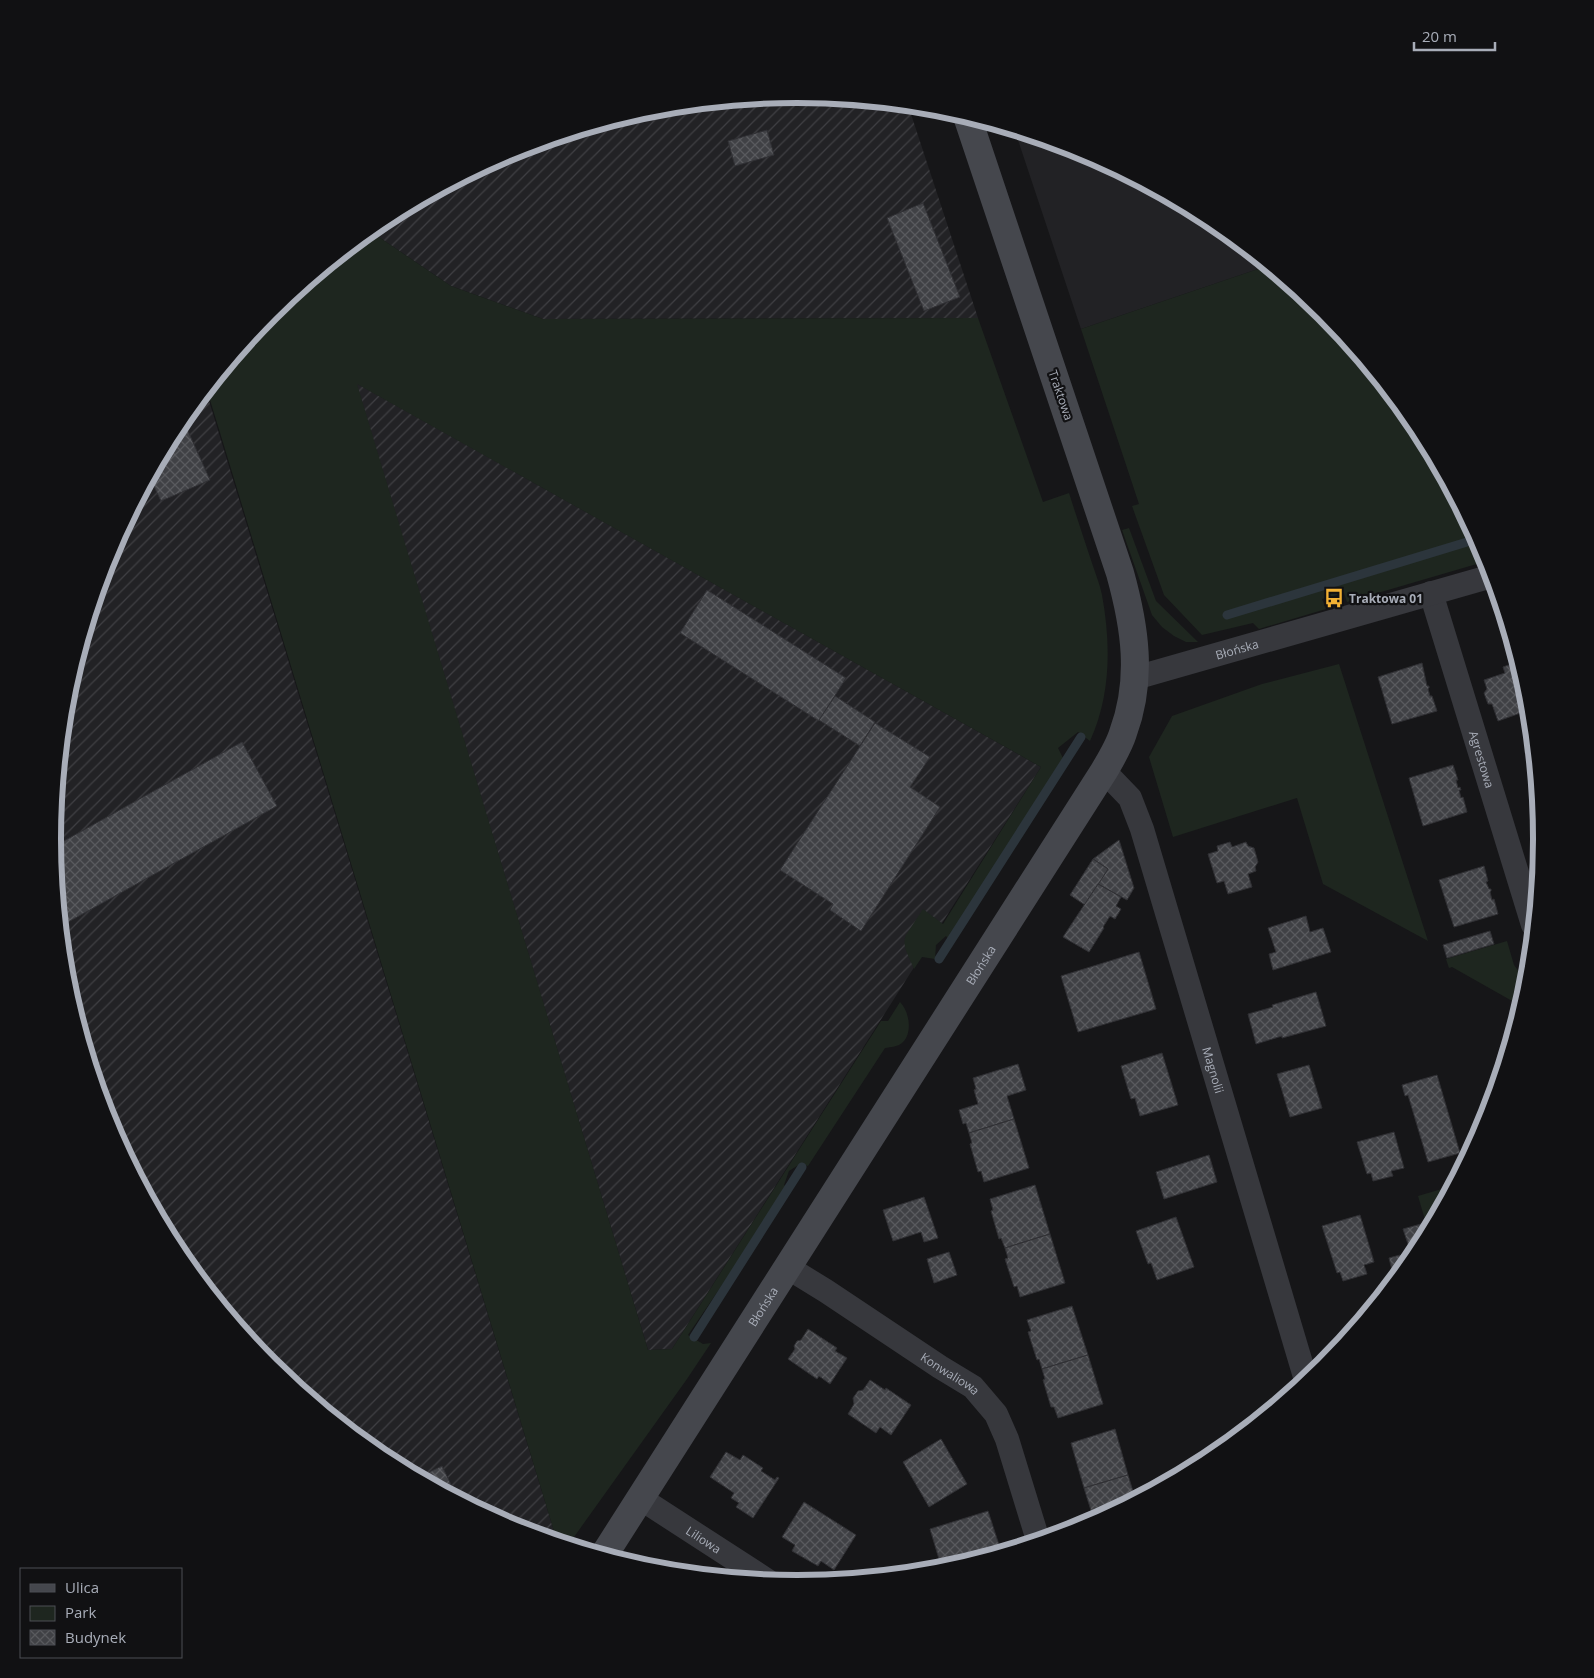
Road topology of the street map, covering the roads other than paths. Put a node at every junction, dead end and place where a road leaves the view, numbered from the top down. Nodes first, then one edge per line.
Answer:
1 (970, 124) edge
2 (1485, 578) edge
3 (1431, 593) junction
4 (1135, 678) junction
5 (1104, 771) junction
6 (1529, 911) edge
7 (787, 1268) junction
8 (1304, 1372) edge
9 (640, 1498) junction
10 (1036, 1535) edge
11 (607, 1550) edge
12 (756, 1573) edge

1 - 4 street, Traktowa
2 - 3 street, Błońska
3 - 4 street, Błońska
3 - 6 street, Agrestowa
4 - 5 street, Błońska
5 - 7 street, Błońska
5 - 8 street, Magnolii
7 - 9 street, Błońska
7 - 10 street, Konwaliowa
9 - 11 street, Błońska
9 - 12 street, Liliowa

